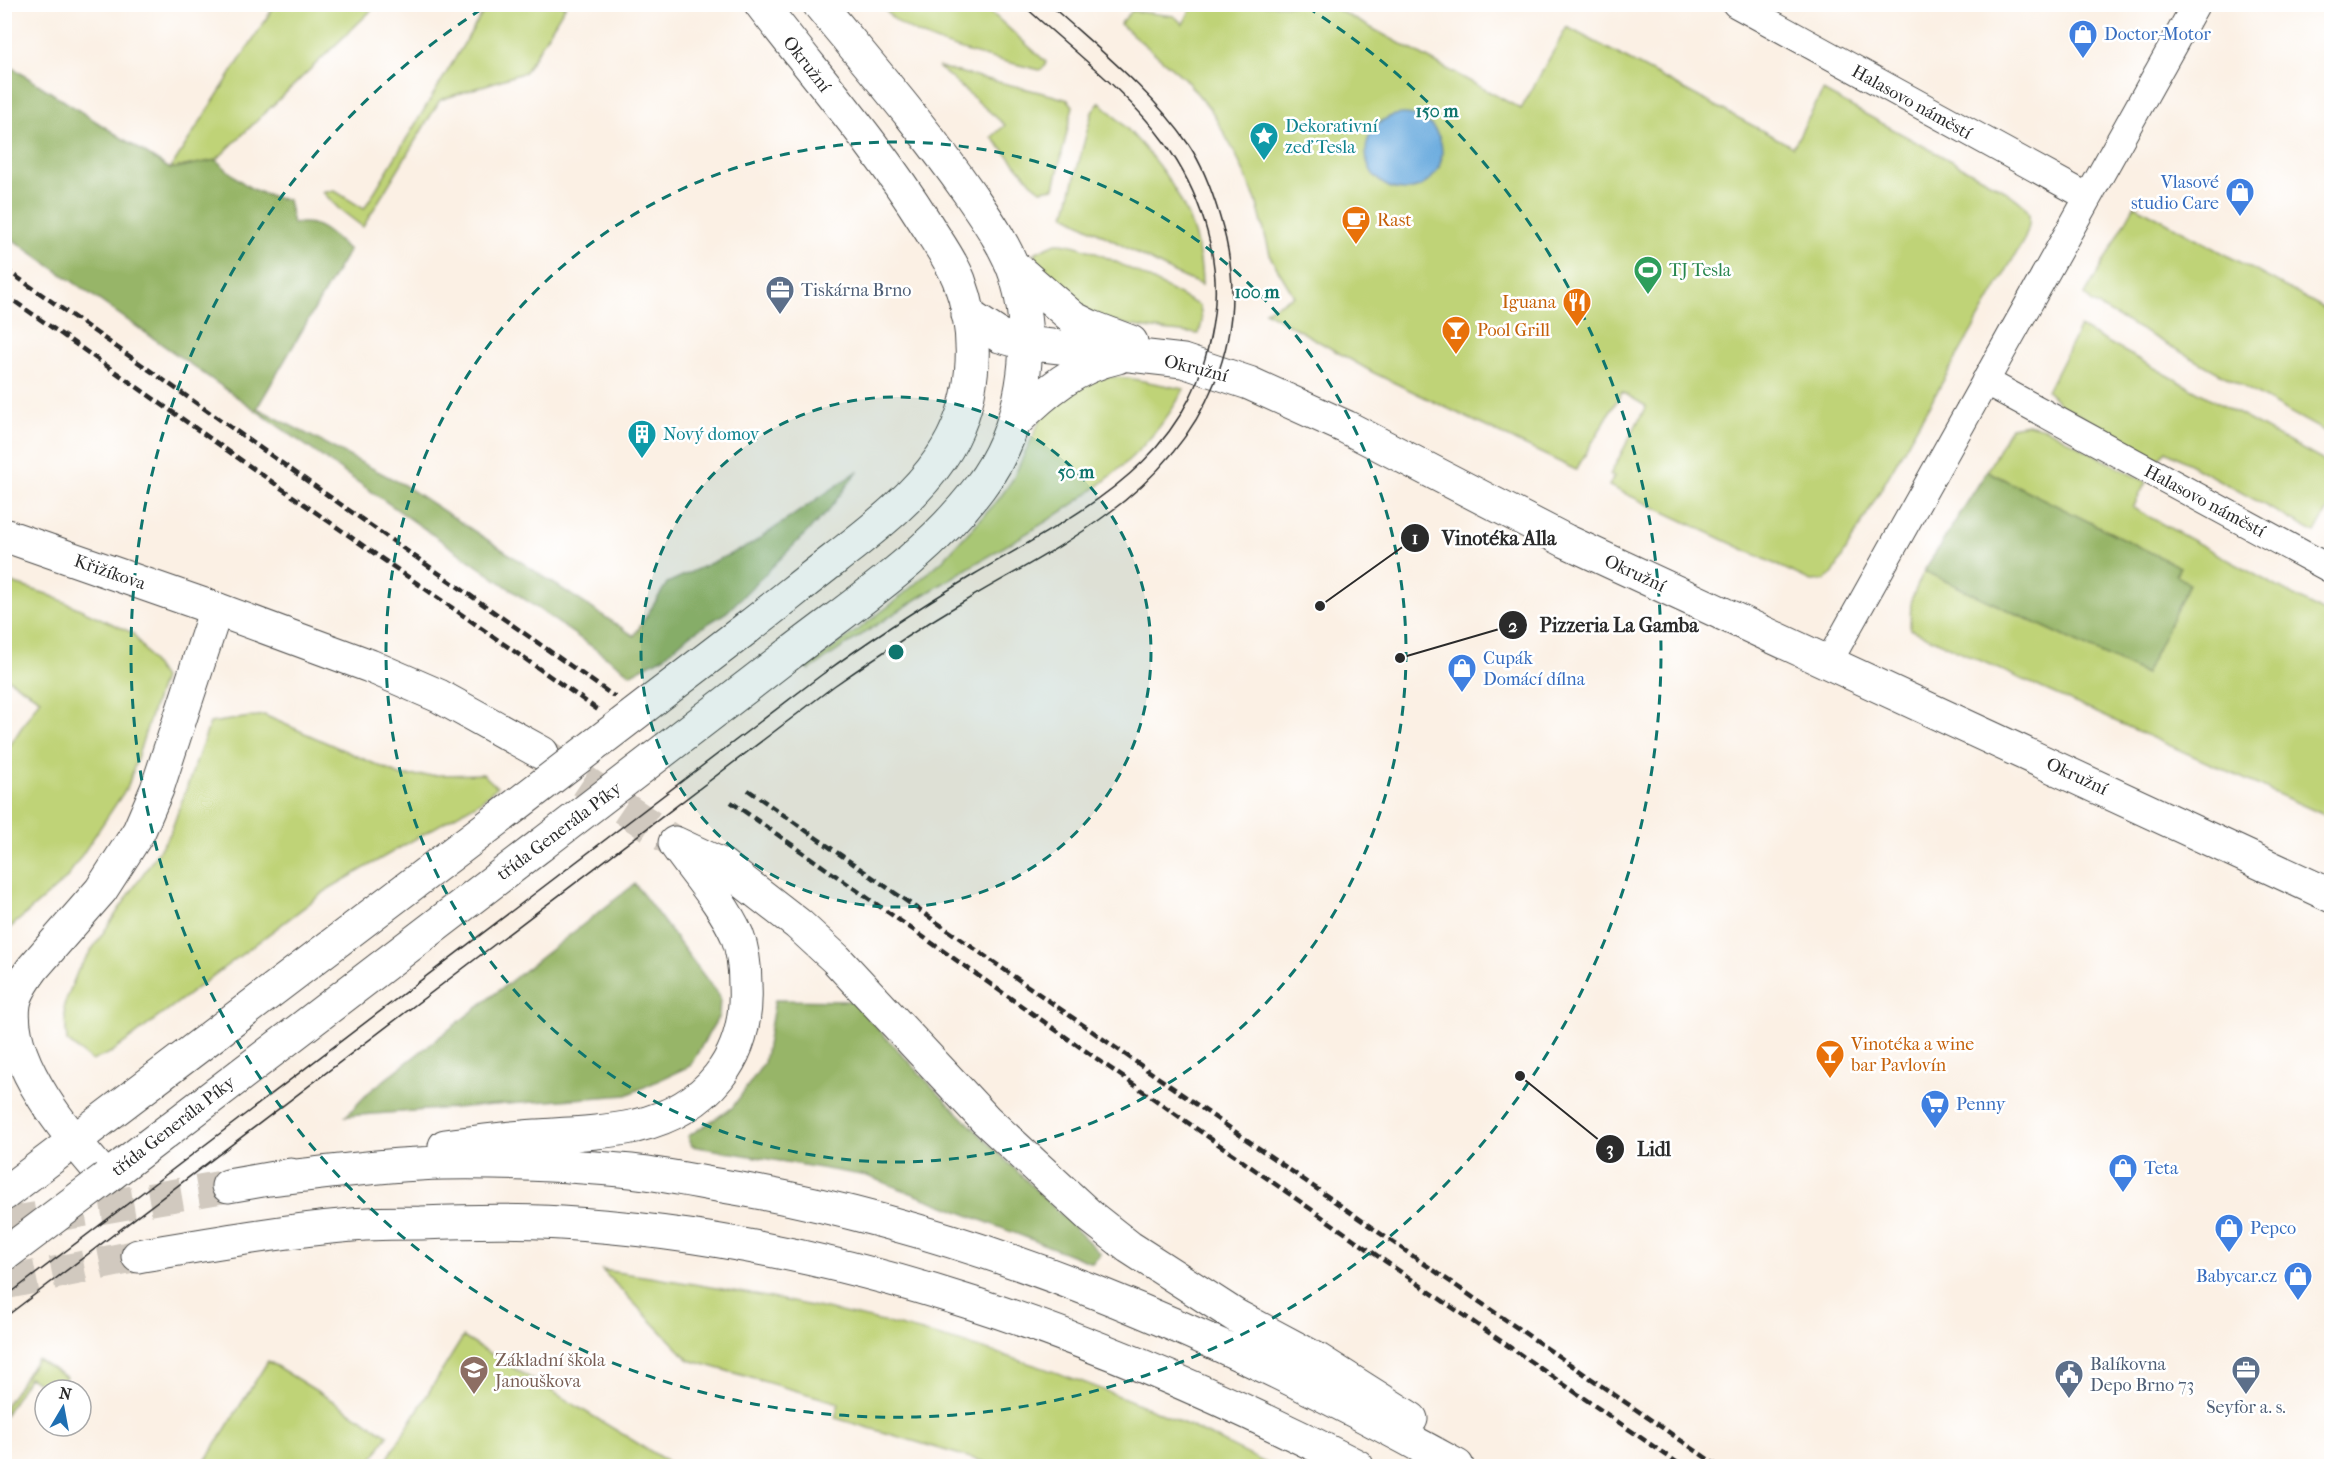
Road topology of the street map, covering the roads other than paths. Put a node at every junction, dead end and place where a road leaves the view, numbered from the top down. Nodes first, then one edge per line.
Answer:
1 (761, 4) edge
2 (819, 4) edge
3 (1736, 4) edge
4 (2196, 4) edge
5 (2088, 197) junction
6 (1011, 264) junction
7 (968, 315) junction
8 (1025, 343) junction
9 (1130, 354) junction
10 (1184, 362) junction
11 (1985, 381) junction
12 (969, 391) junction
13 (1015, 422) junction
14 (4, 535) edge
15 (2331, 570) edge
16 (216, 609) junction
17 (1828, 663) junction
18 (542, 753) tunnel mouth
19 (2331, 896) edge
20 (72, 1148) junction
21 (106, 1178) junction
22 (269, 1179) junction
23 (228, 1186) tunnel mouth
24 (4, 1194) edge
25 (4, 1255) edge
26 (138, 1256) tunnel mouth
27 (1357, 1467) edge
28 (1456, 1467) edge
29 (1474, 1467) edge

1 - 7 main road, Okružní
2 - 6 main road
3 - 5 street, Halasovo náměstí
4 - 5 street
5 - 11 street
6 - 8 main road
6 - 10 main road
7 - 8 main road, Okružní
7 - 12 main road
8 - 9 main road, Okružní
8 - 12 main road
8 - 13 main road, třída Generála Píky
9 - 10 main road, Okružní
9 - 13 main road
10 - 17 main road, Okružní
11 - 15 street, Halasovo náměstí
11 - 17 street
12 - 20 main road, bridge
13 - 21 main road, třída Generála Píky, bridge
14 - 16 main road, Křižíkova
16 - 18 main road, Křižíkova
16 - 20 main road
17 - 19 main road, Okružní
20 - 21 main road
20 - 24 main road
21 - 25 main road, třída Generála Píky, bridge
22 - 23 main road
22 - 28 main road
22 - 29 main road
26 - 27 main road

